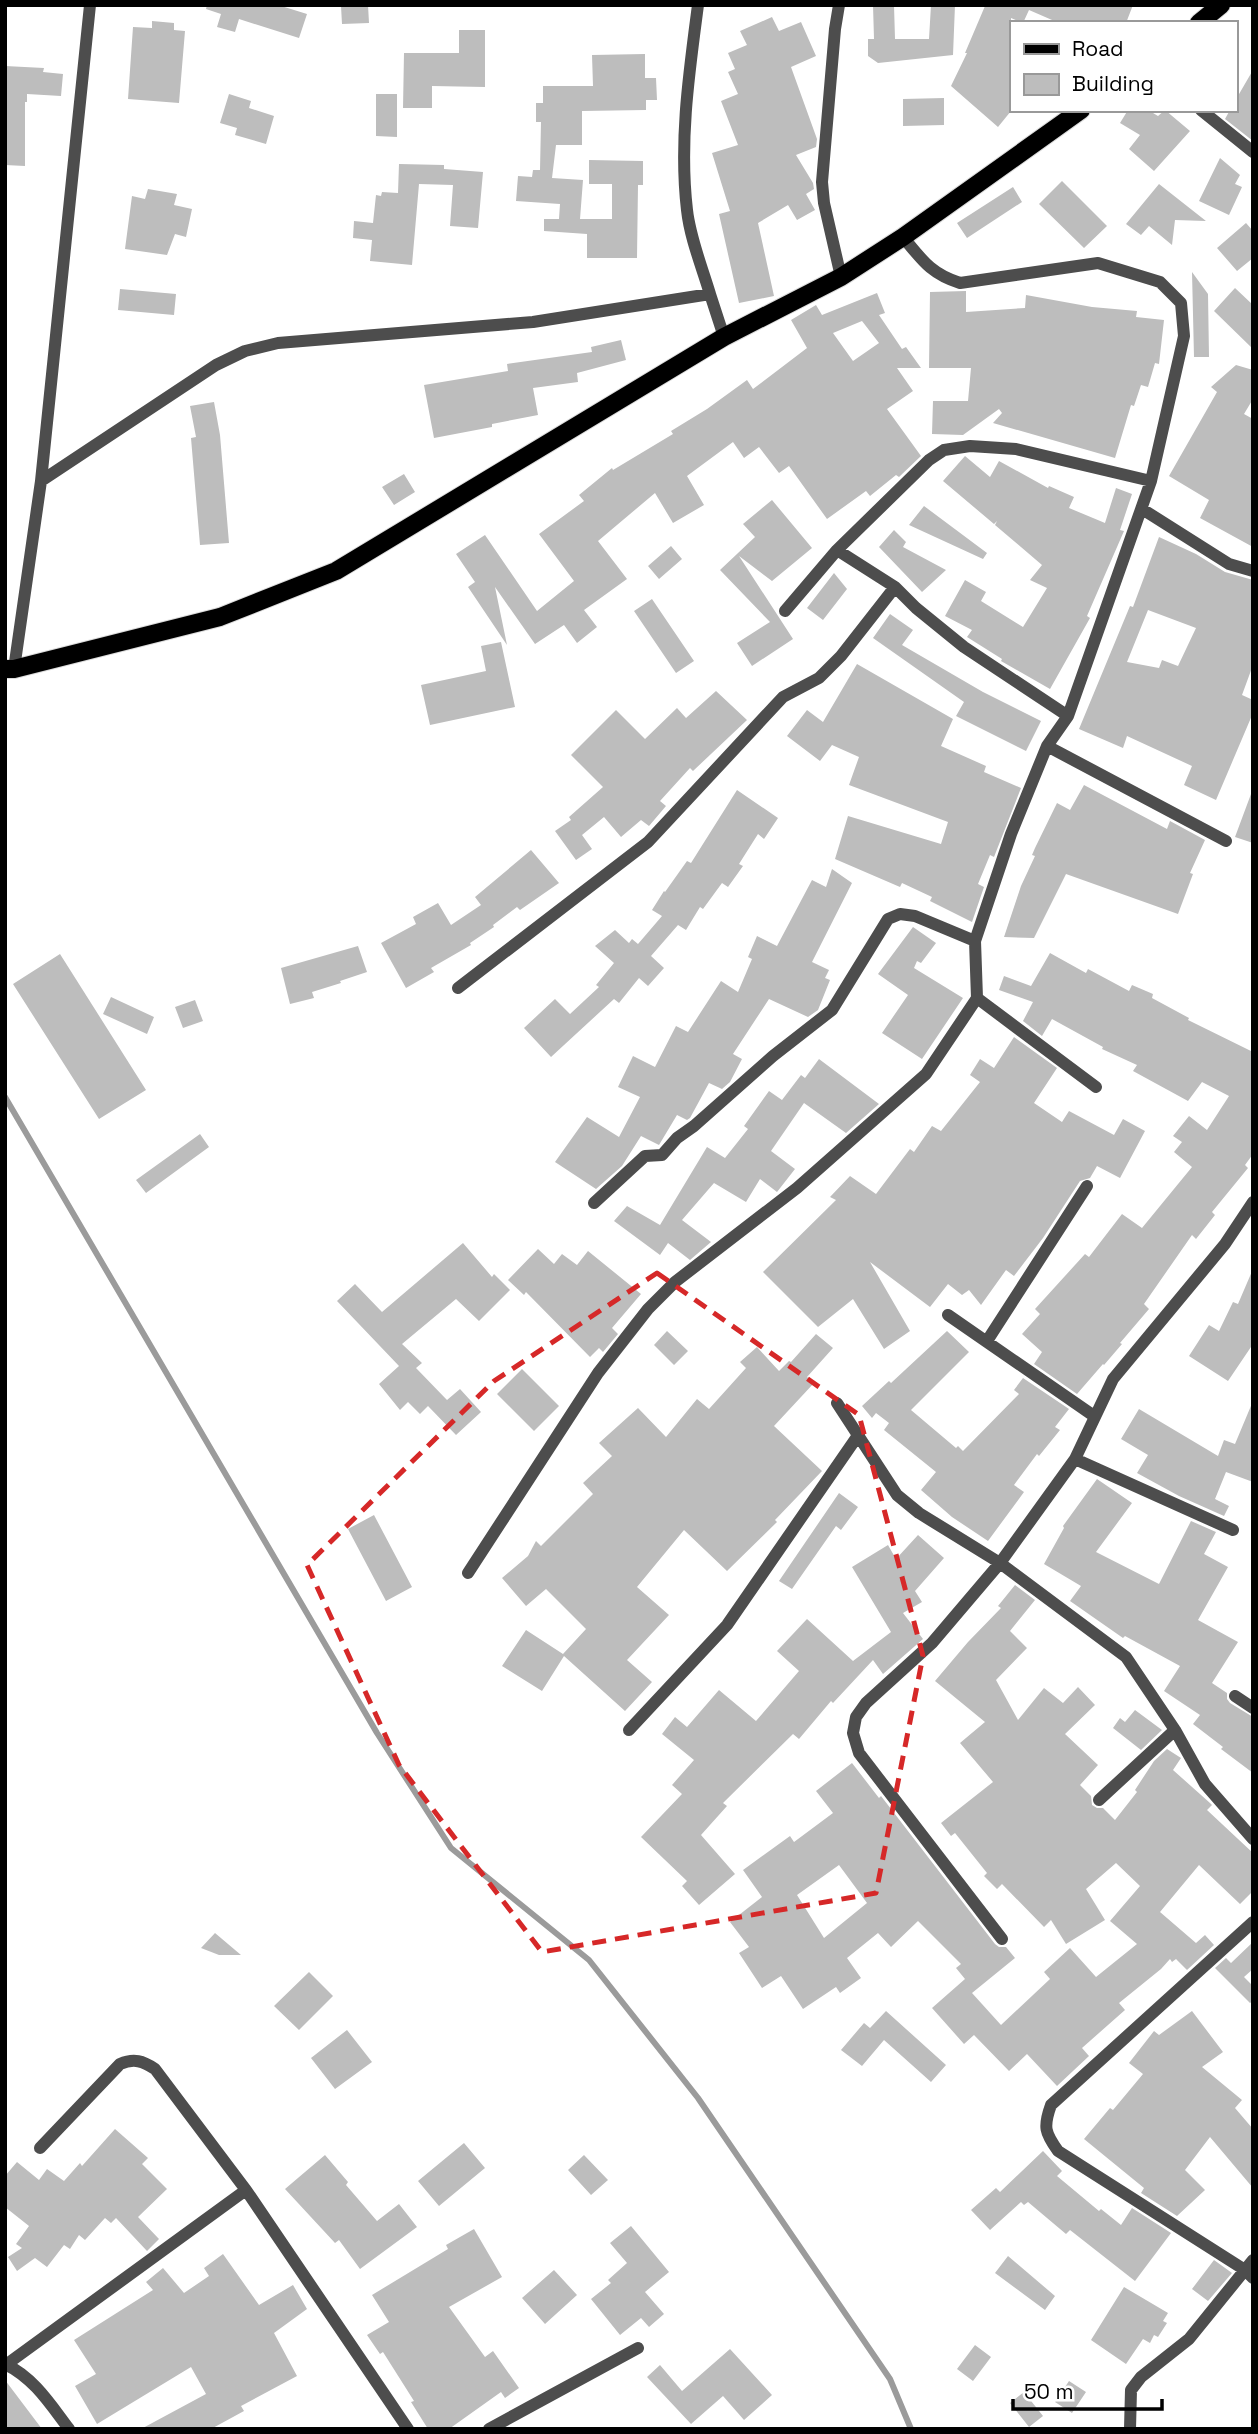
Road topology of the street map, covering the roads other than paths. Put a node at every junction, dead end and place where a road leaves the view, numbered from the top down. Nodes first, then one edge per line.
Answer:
1 (90, 5) edge
2 (698, 5) edge
3 (839, 5) edge
4 (1221, 5) edge
5 (1201, 21) edge
6 (1078, 112) edge
7 (1203, 112) edge
8 (1253, 152) edge
9 (903, 237) junction
10 (841, 277) junction
11 (710, 294) junction
12 (724, 337) junction
13 (41, 481) junction
14 (1152, 481) junction
15 (1142, 509) junction
16 (837, 550) junction
17 (1253, 571) edge
18 (895, 587) junction
19 (785, 611) dead end
20 (10, 669) edge
21 (1068, 716) junction
22 (1047, 746) junction
23 (1226, 841) dead end
24 (975, 941) junction
25 (458, 988) dead end
26 (977, 998) junction
27 (1096, 1087) dead end
28 (1087, 1186) dead end
29 (1253, 1202) edge
30 (594, 1203) dead end
31 (948, 1315) dead end
32 (988, 1341) junction
33 (837, 1403) dead end
34 (1094, 1416) junction
35 (859, 1434) junction
36 (1075, 1460) junction
37 (1233, 1530) dead end
38 (1000, 1563) junction
39 (468, 1573) dead end
40 (1236, 1696) dead end
41 (1253, 1708) edge
42 (629, 1730) dead end
43 (1175, 1730) junction
44 (1099, 1800) dead end
45 (1253, 1839) edge
46 (1253, 1922) edge
47 (1002, 1939) dead end
48 (40, 2148) dead end
49 (246, 2189) junction
50 (1250, 2269) edge
51 (638, 2348) dead end
52 (6, 2364) edge
53 (69, 2429) edge
54 (408, 2429) edge
55 (489, 2429) edge
56 (1130, 2429) edge

1 - 13 street
2 - 11 street
3 - 10 street
4 - 5 main road
6 - 9 main road
7 - 8 street
9 - 10 main road
9 - 14 street
10 - 12 main road
11 - 12 street
11 - 13 street
12 - 20 main road
13 - 20 street
14 - 15 street
14 - 16 street
15 - 17 street
15 - 21 street
16 - 18 street
16 - 19 street
18 - 21 street
18 - 25 street
21 - 22 street
22 - 23 street
22 - 24 street
24 - 26 street
24 - 30 street
26 - 27 street
26 - 39 street
28 - 32 street
29 - 34 street
31 - 32 street
32 - 34 street
33 - 35 street
34 - 36 street
35 - 38 street
35 - 42 street
36 - 37 street
36 - 38 street
38 - 43 street
38 - 47 street
40 - 41 street
43 - 44 street
43 - 45 street
46 - 50 street
48 - 49 street
49 - 52 street
49 - 54 street
50 - 56 street
51 - 55 street
52 - 53 street

